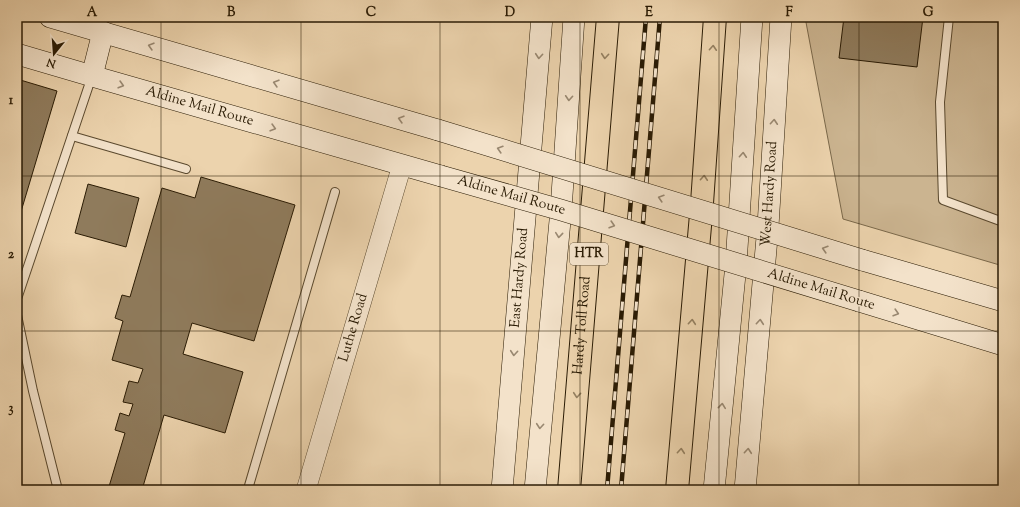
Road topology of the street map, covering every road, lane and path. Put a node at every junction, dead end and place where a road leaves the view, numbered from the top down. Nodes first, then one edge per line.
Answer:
1 (50, 17) edge
2 (542, 17) edge
3 (574, 17) edge
4 (608, 17) edge
5 (715, 17) edge
6 (781, 17) edge
7 (949, 17) edge
8 (752, 19) edge
9 (103, 32) junction
10 (17, 54) edge
11 (92, 76) junction
12 (72, 136) junction
13 (402, 165) junction
14 (186, 169) dead end
15 (564, 169) junction
16 (335, 192) dead end
17 (561, 210) junction
18 (739, 222) junction
19 (1003, 222) edge
20 (736, 264) junction
21 (17, 300) edge
22 (1003, 301) edge
23 (17, 315) edge
24 (1003, 345) edge
25 (58, 490) edge
26 (248, 490) edge
27 (306, 490) edge
28 (502, 490) edge
29 (534, 490) edge
30 (569, 490) edge
31 (677, 490) edge
32 (714, 490) edge
33 (745, 490) edge

1 - 9 main road
2 -> 28 main road, East Hardy Road
3 -> 15 main road
4 -> 30 highway, Hardy Toll Road / HTR
31 -> 5 highway
33 -> 6 main road, West Hardy Road
7 - 19 lane
18 -> 8 main road
9 - 11 main road
15 -> 9 main road, bridge
10 - 11 main road, Aldine Mail Route
11 - 12 lane
11 -> 13 main road, Aldine Mail Route
12 - 14 lane
12 - 21 lane
13 - 17 main road, Aldine Mail Route, bridge
13 - 27 street, Luthe Road
15 - 17 main road
18 -> 15 main road, bridge
16 - 26 lane
17 -> 20 main road, Aldine Mail Route, bridge
17 -> 29 main road
18 - 20 main road
22 -> 18 main road, bridge
20 -> 24 main road, Aldine Mail Route, bridge
32 -> 20 main road
23 - 25 lane

